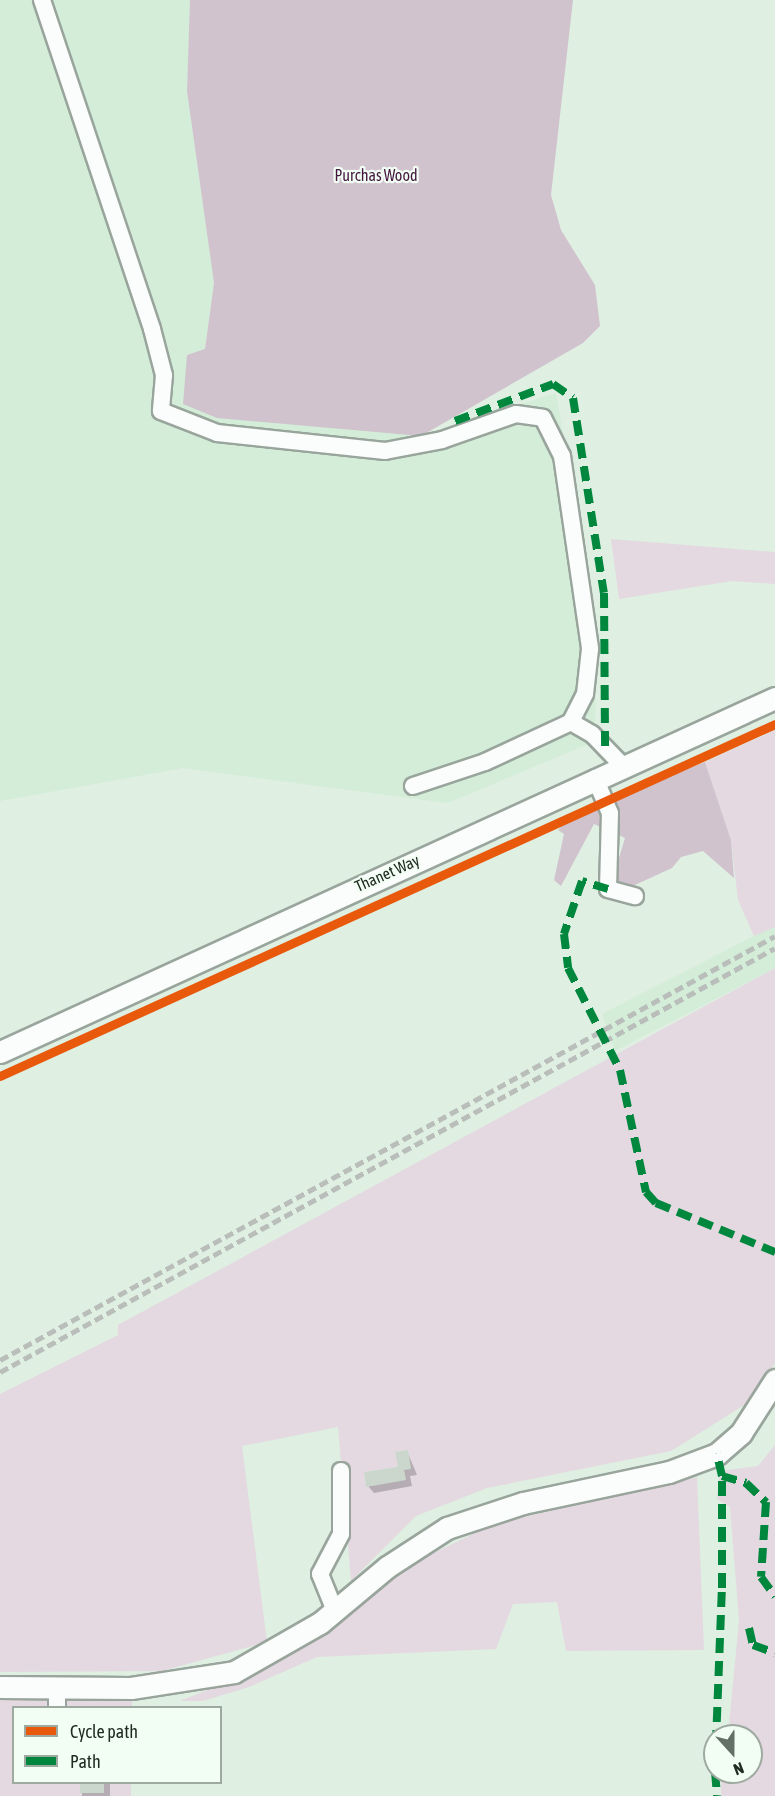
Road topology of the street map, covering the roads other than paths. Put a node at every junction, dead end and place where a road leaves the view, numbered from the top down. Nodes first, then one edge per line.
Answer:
1 (42, 0) edge
2 (775, 698) edge
3 (571, 723) junction
4 (623, 766) junction
5 (596, 778) junction
6 (413, 786) dead end
7 (635, 896) dead end
8 (0, 1052) edge
9 (775, 1380) edge
10 (341, 1471) dead end
11 (336, 1611) junction
12 (0, 1687) edge
13 (57, 1697) edge

1 - 3 lane
2 - 4 main road, Thanet Way
3 - 4 lane
3 - 6 lane
4 - 5 main road, Thanet Way
5 - 7 lane
5 - 8 main road, Thanet Way
9 - 11 main road
10 - 11 lane
11 - 13 main road
12 - 13 main road

